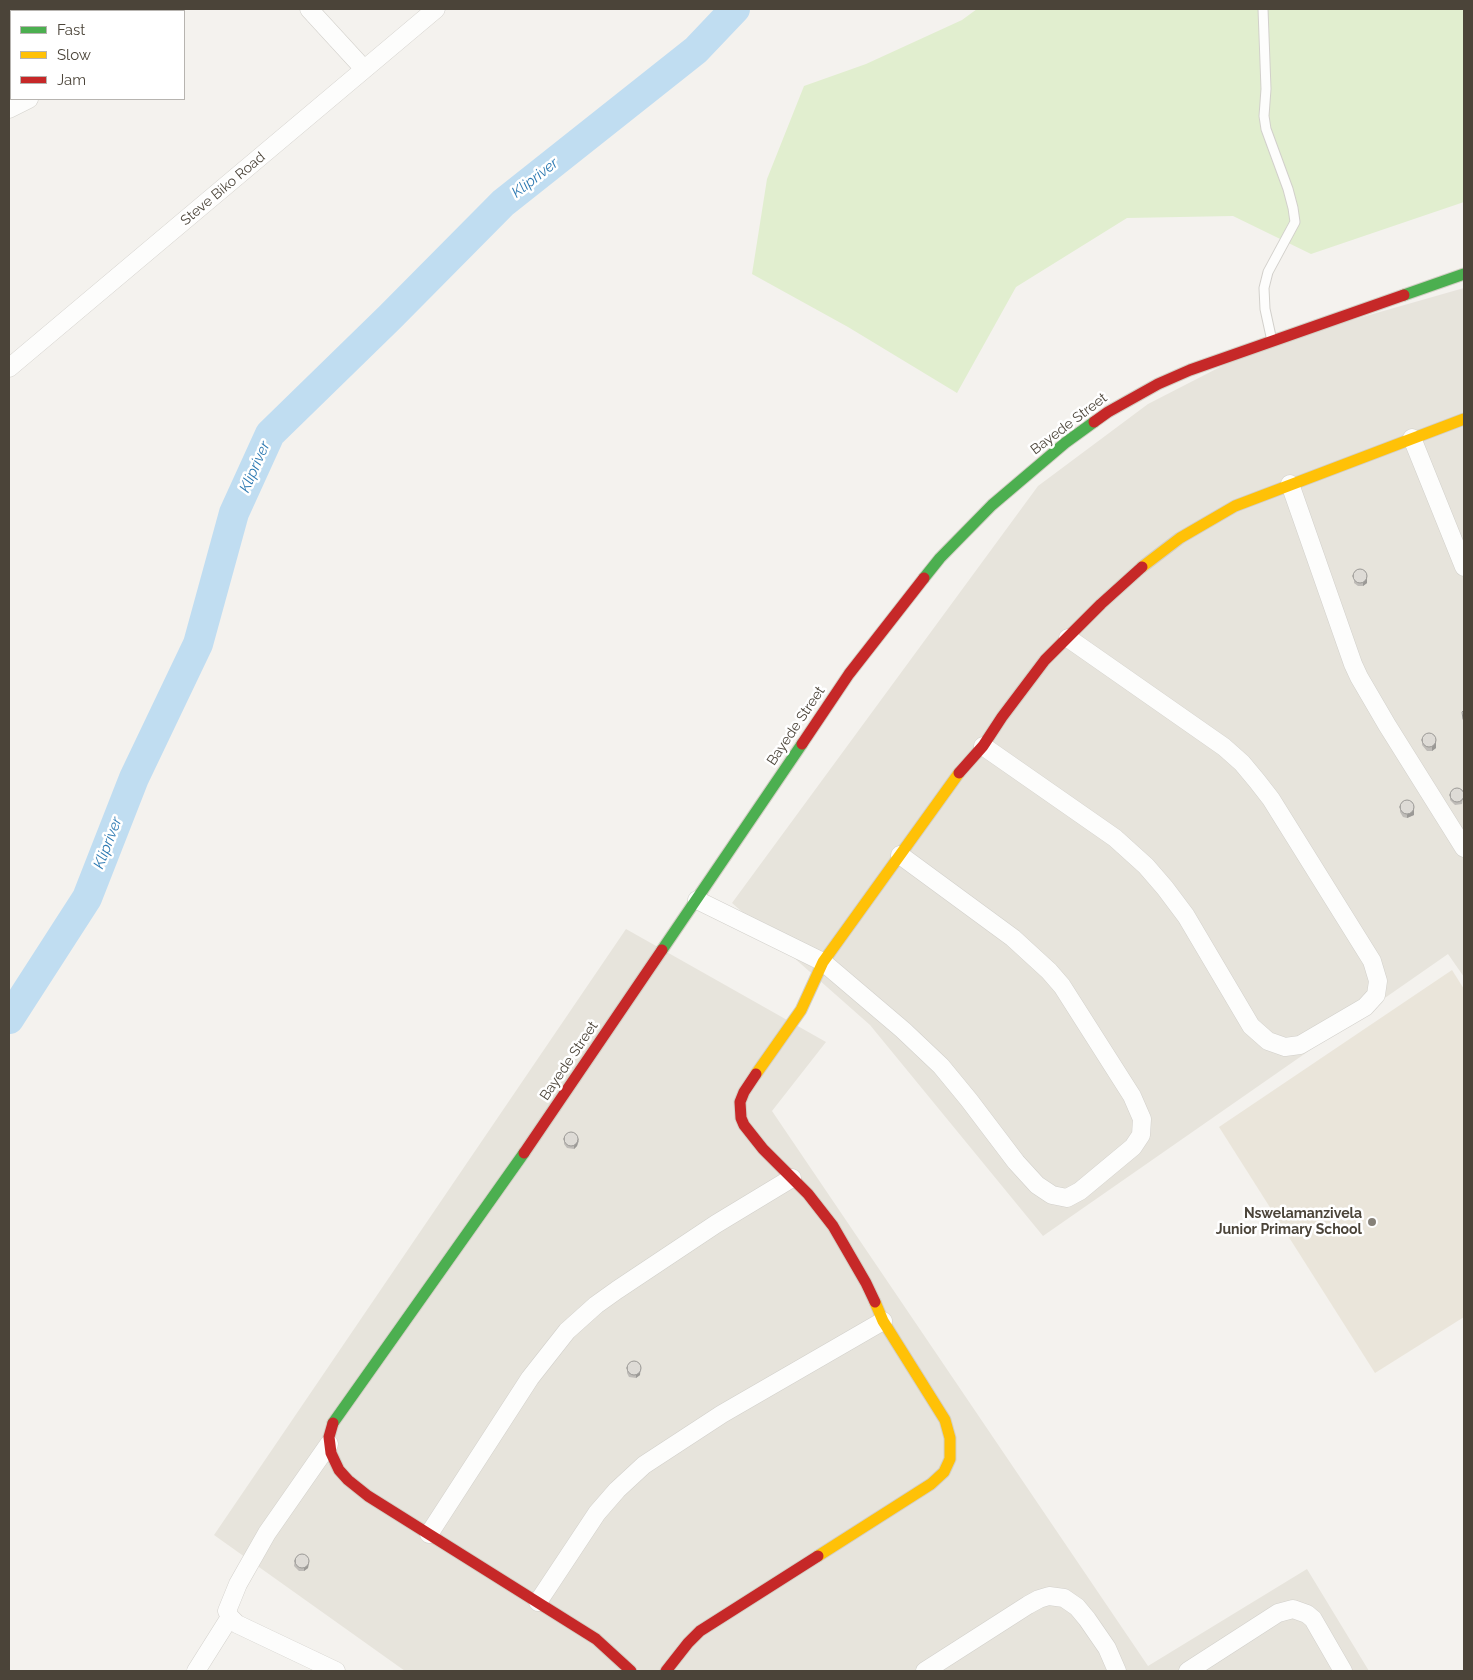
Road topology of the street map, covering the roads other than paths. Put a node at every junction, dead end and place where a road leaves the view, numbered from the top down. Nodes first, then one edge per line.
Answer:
1 (309, 9) edge
2 (436, 9) edge
3 (1262, 9) edge
4 (364, 70) junction
5 (27, 100) edge
6 (9, 108) edge
7 (1464, 274) edge
8 (1272, 341) junction
9 (9, 368) edge
10 (1464, 420) edge
11 (1412, 438) junction
12 (1290, 484) junction
13 (1464, 567) edge
14 (1068, 638) junction
15 (983, 746) junction
16 (1464, 848) edge
17 (900, 855) junction
18 (693, 907) junction
19 (823, 962) junction
20 (792, 1178) junction
21 (883, 1321) junction
22 (330, 1444) junction
23 (429, 1534) junction
24 (538, 1602) junction
25 (230, 1617) junction
26 (196, 1671) edge
27 (336, 1671) edge
28 (631, 1671) edge
29 (666, 1671) edge
30 (925, 1671) edge
31 (1117, 1671) edge
32 (1188, 1671) edge
33 (1343, 1671) edge

1 - 4 street
2 - 4 street, Steve Biko Road
3 - 8 lane
4 - 9 street, Steve Biko Road
5 - 6 street
7 - 8 street, Bayede Street
8 - 18 street, Bayede Street
10 - 11 street
11 - 12 street
11 - 13 street
12 - 14 street
12 - 16 street
14 - 15 street
14 - 15 street
15 - 17 street
17 - 19 street
17 - 19 street
18 - 19 street
18 - 22 street, Bayede Street
19 - 20 street
20 - 21 street
20 - 23 street
21 - 24 street
21 - 29 street
22 - 23 street
22 - 25 street
23 - 24 street
24 - 28 street
25 - 26 street
25 - 27 street
30 - 31 street
32 - 33 street

